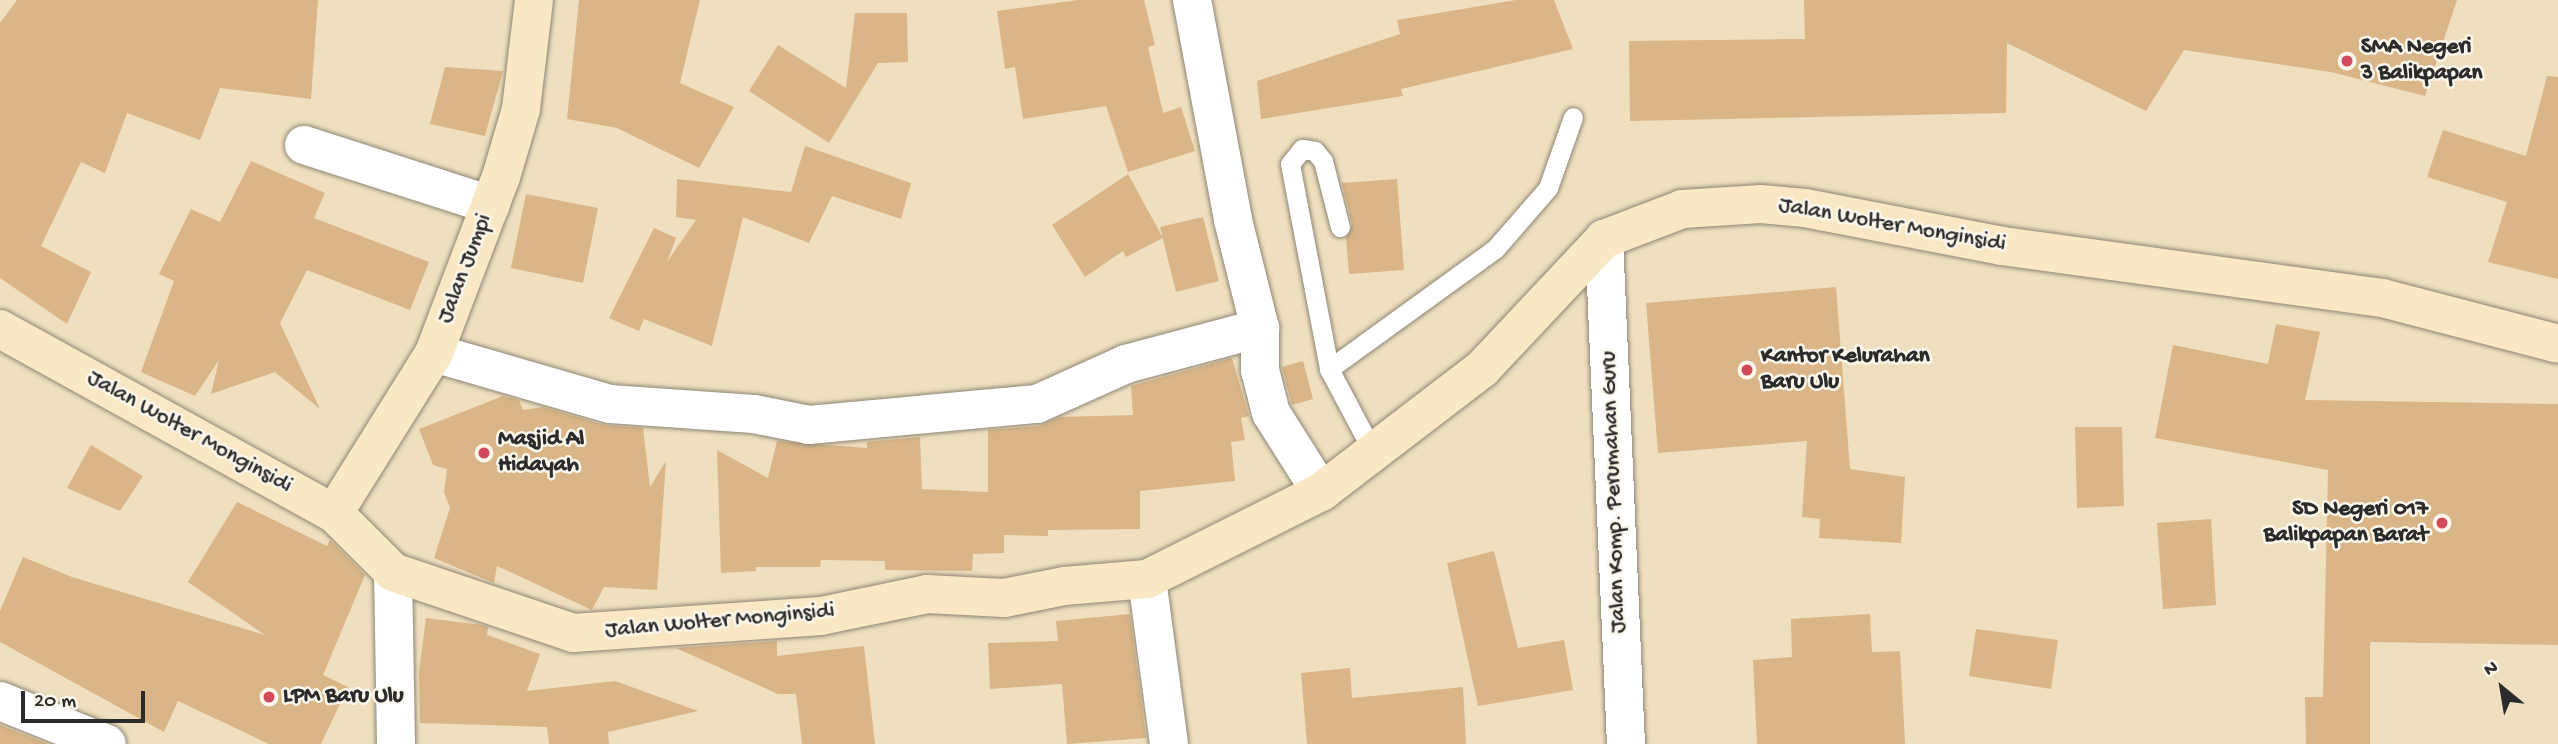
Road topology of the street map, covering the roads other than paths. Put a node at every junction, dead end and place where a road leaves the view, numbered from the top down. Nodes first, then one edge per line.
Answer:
1 (534, 0) edge
2 (1192, 0) edge
3 (1573, 117) dead end
4 (304, 145) dead end
5 (491, 205) junction
6 (1340, 227) dead end
7 (1604, 239) junction
8 (1260, 328) junction
9 (0, 329) edge
10 (2558, 344) edge
11 (434, 353) junction
12 (1329, 369) junction
13 (1372, 450) junction
14 (1321, 492) junction
15 (334, 513) junction
16 (394, 572) junction
17 (1147, 579) junction
18 (0, 701) edge
19 (107, 744) edge
20 (396, 744) edge
21 (1169, 744) edge
22 (1626, 744) edge

1 - 5 main road, Jalan Jumpi
2 - 8 street
3 - 12 lane
4 - 5 street
5 - 11 main road, Jalan Jumpi
6 - 12 lane
7 - 10 main road, Jalan Wolter Monginsidi
7 - 13 main road, Jalan Wolter Monginsidi
7 - 22 street, Jalan Komp. Perumahan Guru
8 - 11 street
8 - 14 street
9 - 15 main road, Jalan Wolter Monginsidi
11 - 15 main road, Jalan Jumpi
12 - 13 lane
13 - 14 main road, Jalan Wolter Monginsidi
14 - 17 main road, Jalan Wolter Monginsidi
15 - 16 main road, Jalan Wolter Monginsidi
16 - 17 main road, Jalan Wolter Monginsidi
16 - 20 street
17 - 21 street
18 - 19 street

